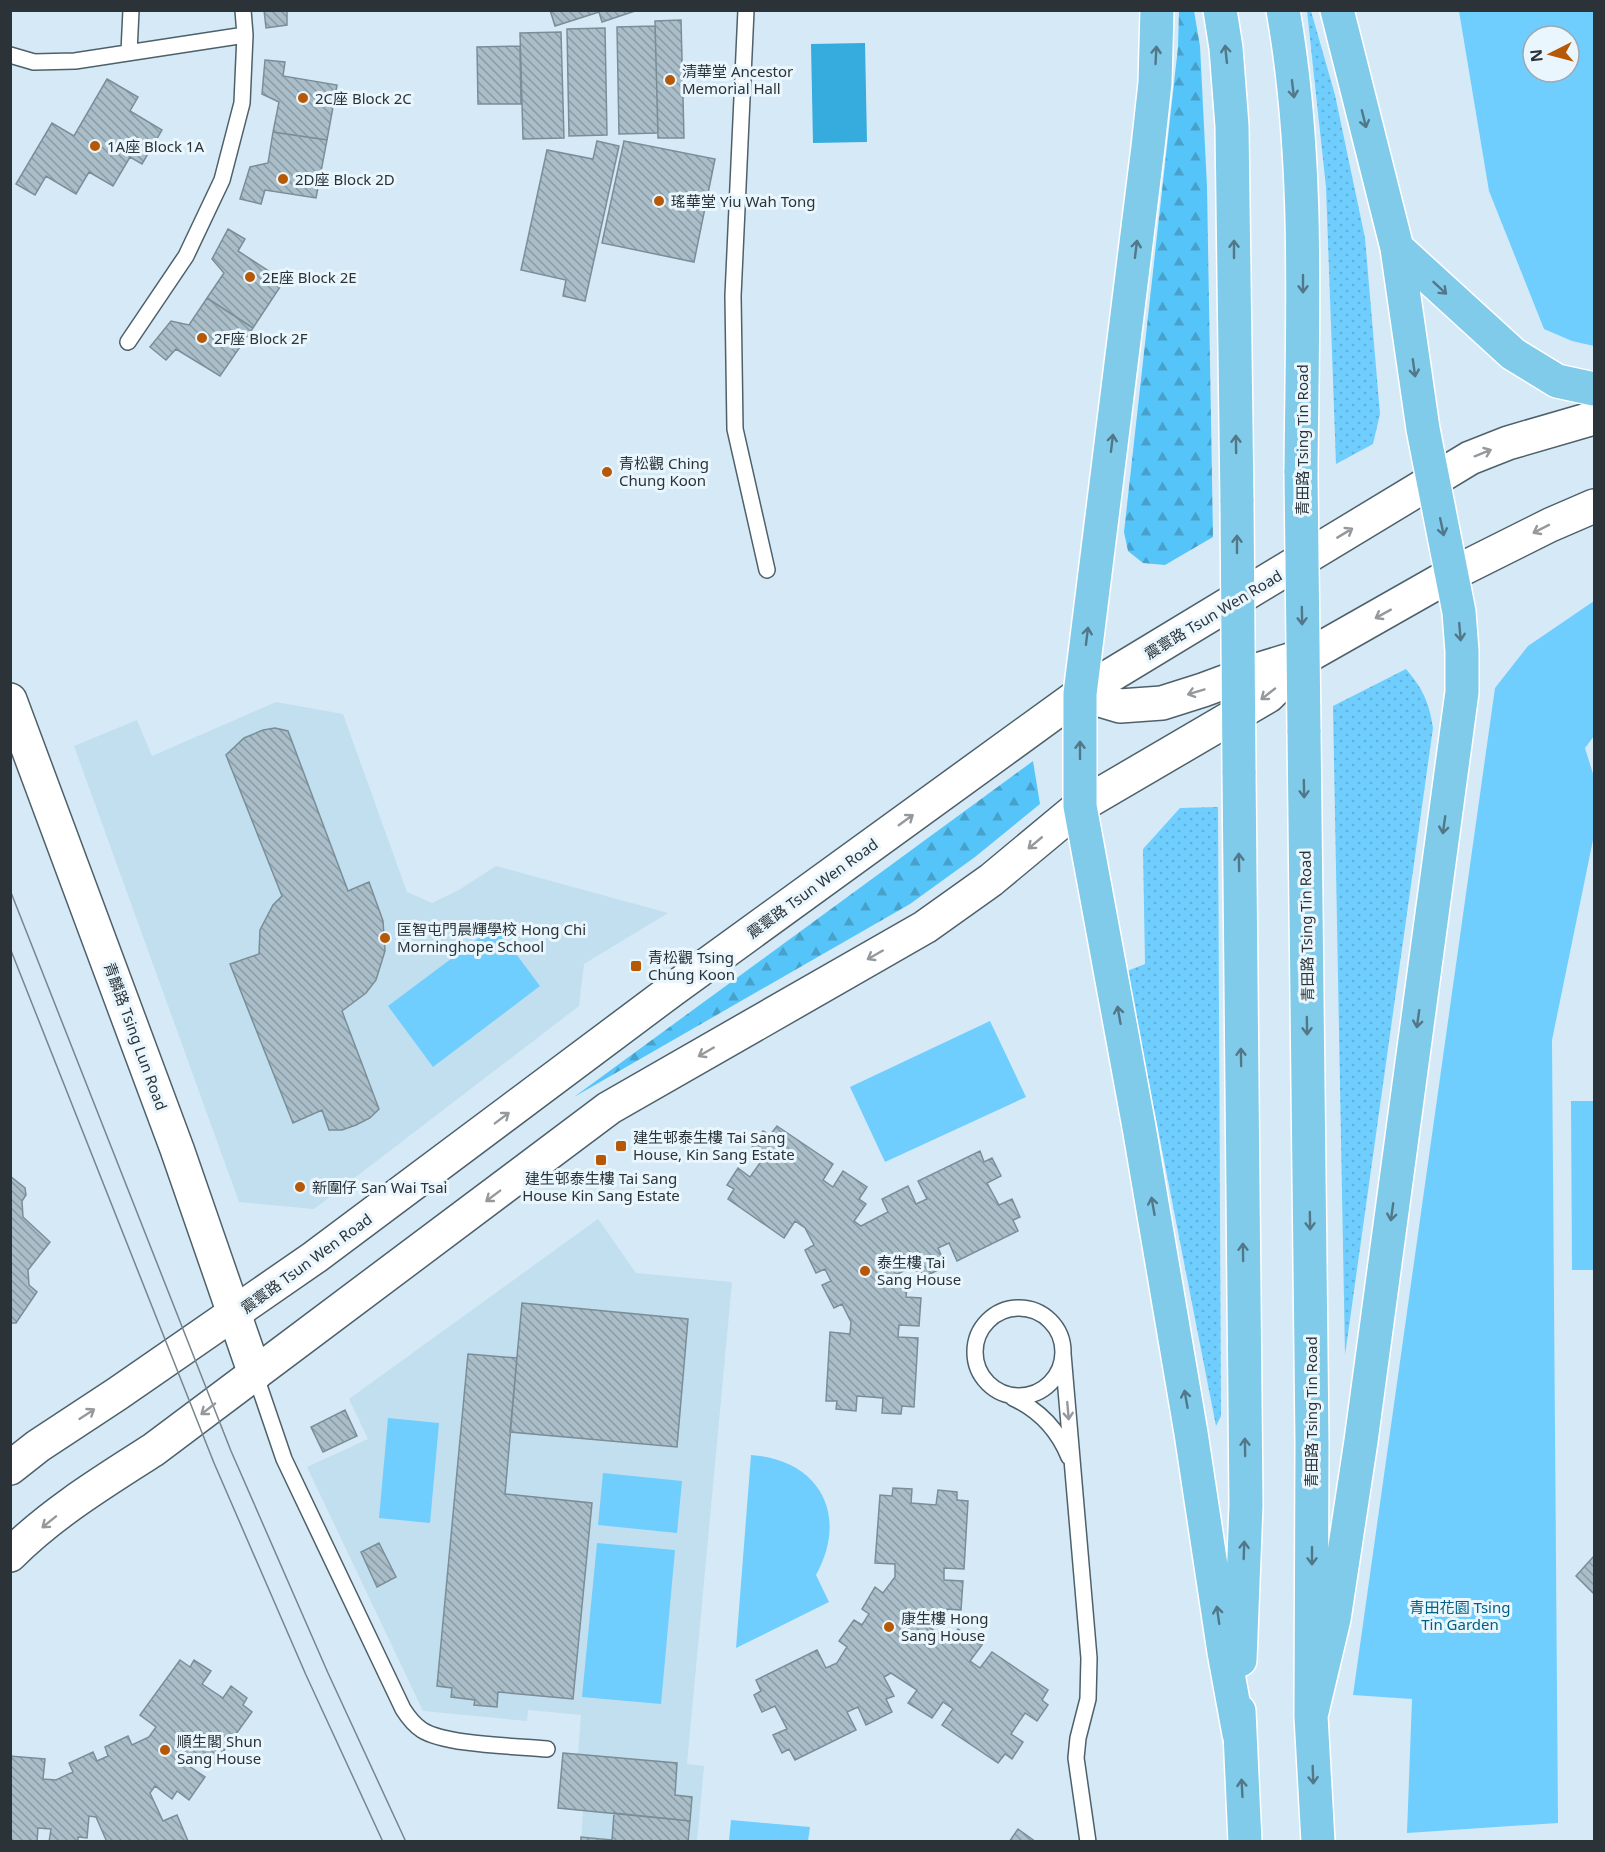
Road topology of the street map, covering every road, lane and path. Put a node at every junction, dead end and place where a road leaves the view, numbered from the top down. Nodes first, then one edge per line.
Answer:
1 (130, 10) edge
2 (243, 10) edge
3 (746, 10) edge
4 (1157, 10) edge
5 (1220, 10) edge
6 (1283, 10) edge
7 (1337, 10) edge
8 (245, 34) junction
9 (129, 52) junction
10 (10, 55) edge
11 (1397, 248) junction
12 (128, 342) dead end
13 (1594, 388) edge
14 (1594, 418) edge
15 (1432, 481) junction
16 (1594, 506) edge
17 (767, 570) dead end
18 (1452, 574) junction
19 (1311, 654) junction
20 (1080, 694) junction
21 (10, 700) edge
22 (1080, 806) junction
23 (234, 1314) junction
24 (1063, 1354) junction
25 (255, 1374) junction
26 (1008, 1395) junction
27 (10, 1468) edge
28 (1073, 1468) junction
29 (10, 1555) edge
30 (1311, 1716) junction
31 (1239, 1734) junction
32 (547, 1749) dead end
33 (1088, 1842) edge
34 (1245, 1842) edge
35 (1318, 1842) edge

1 - 9 lane
2 - 8 lane
3 - 17 lane
20 -> 4 main road
31 -> 5 main road, bridge
6 -> 30 main road, 青田路 Tsing Tin Road, bridge
7 -> 11 main road
8 - 9 lane
8 - 12 lane
9 - 10 lane
11 -> 13 main road
11 -> 15 main road
15 -> 14 main road, 震寰路 Tsun Wen Road
15 -> 18 main road
20 -> 15 main road, 震寰路 Tsun Wen Road
16 -> 18 main road
18 -> 19 main road
18 -> 30 main road
19 -> 20 main road
19 -> 22 main road
22 -> 20 main road
23 -> 20 main road, 震寰路 Tsun Wen Road
21 - 23 main road, 青麟路 Tsing Lun Road
22 -> 25 main road
31 -> 22 main road
23 - 25 main road, 青麟路 Tsing Lun Road
27 -> 23 main road, 震寰路 Tsun Wen Road
24 - 26 lane
24 - 26 lane
24 -> 28 lane
25 -> 29 main road
25 - 32 lane
26 - 28 lane
28 - 33 lane
30 -> 35 main road, 青田路 Tsing Tin Road
34 -> 31 main road

